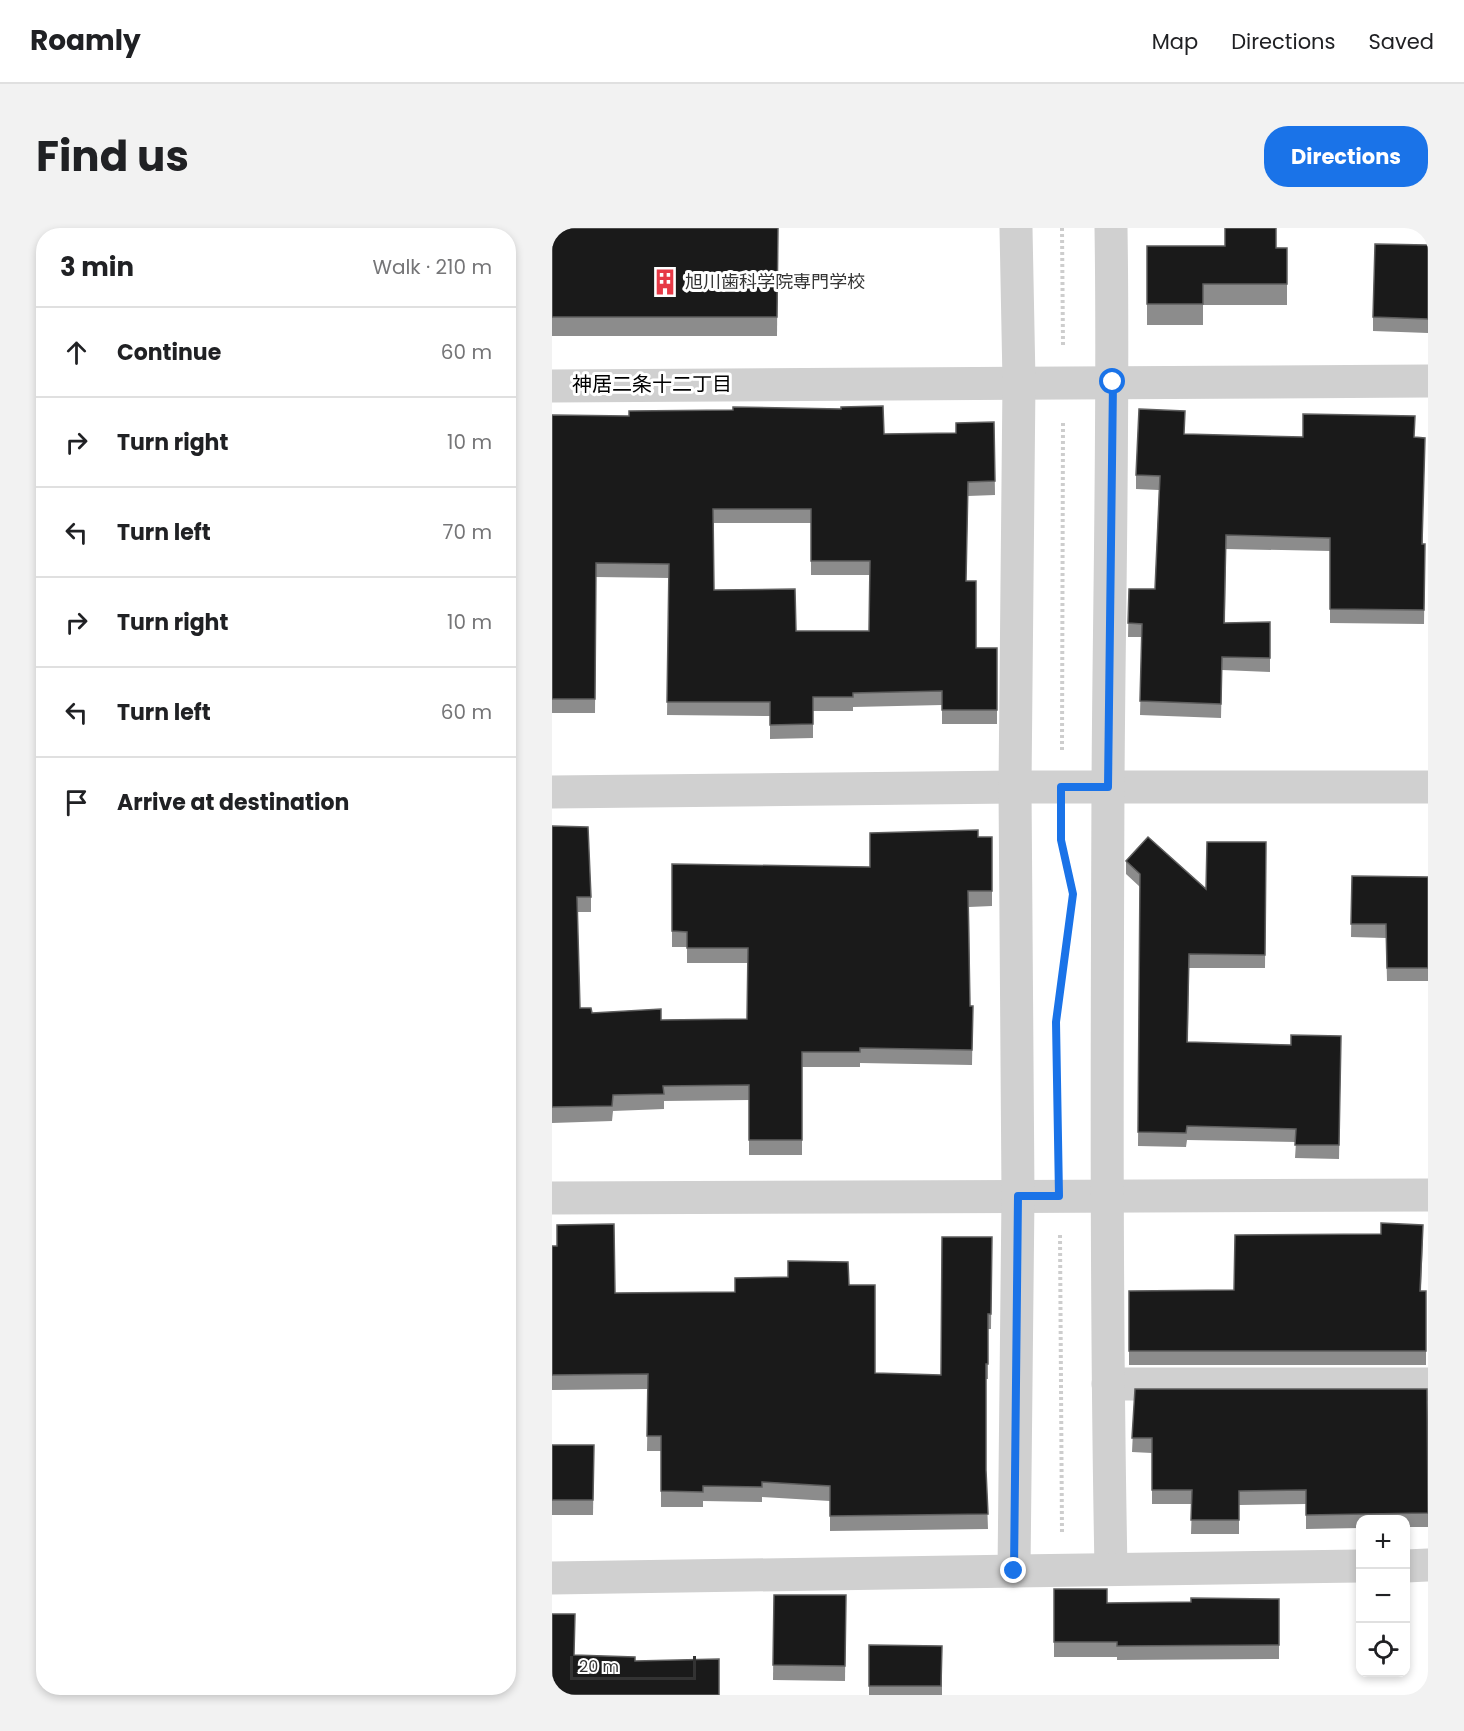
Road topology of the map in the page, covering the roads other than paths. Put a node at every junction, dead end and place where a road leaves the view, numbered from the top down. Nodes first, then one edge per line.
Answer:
1 (1016, 228) edge
2 (1112, 228) edge
3 (1019, 381) junction
4 (1428, 381) edge
5 (1113, 382) junction
6 (552, 386) edge
7 (1015, 787) junction
8 (1108, 787) junction
9 (1428, 787) edge
10 (552, 792) edge
11 (1428, 1195) edge
12 (1018, 1196) junction
13 (1109, 1196) junction
14 (552, 1198) edge
15 (1108, 1384) junction
16 (1428, 1384) edge
17 (1428, 1565) edge
18 (1356, 1566) edge
19 (1410, 1566) edge
20 (1111, 1569) junction
21 (1014, 1571) junction
22 (552, 1578) edge

1 - 3 street
2 - 5 street
3 - 5 street
3 - 6 street
3 - 7 street
4 - 5 street
5 - 8 street
7 - 8 street
7 - 10 street
7 - 12 street
8 - 9 street
8 - 13 street
11 - 13 street
12 - 13 street
12 - 14 street
12 - 21 street
13 - 15 street
15 - 16 street
15 - 20 street
17 - 19 street
18 - 20 street
20 - 21 street
21 - 22 street

